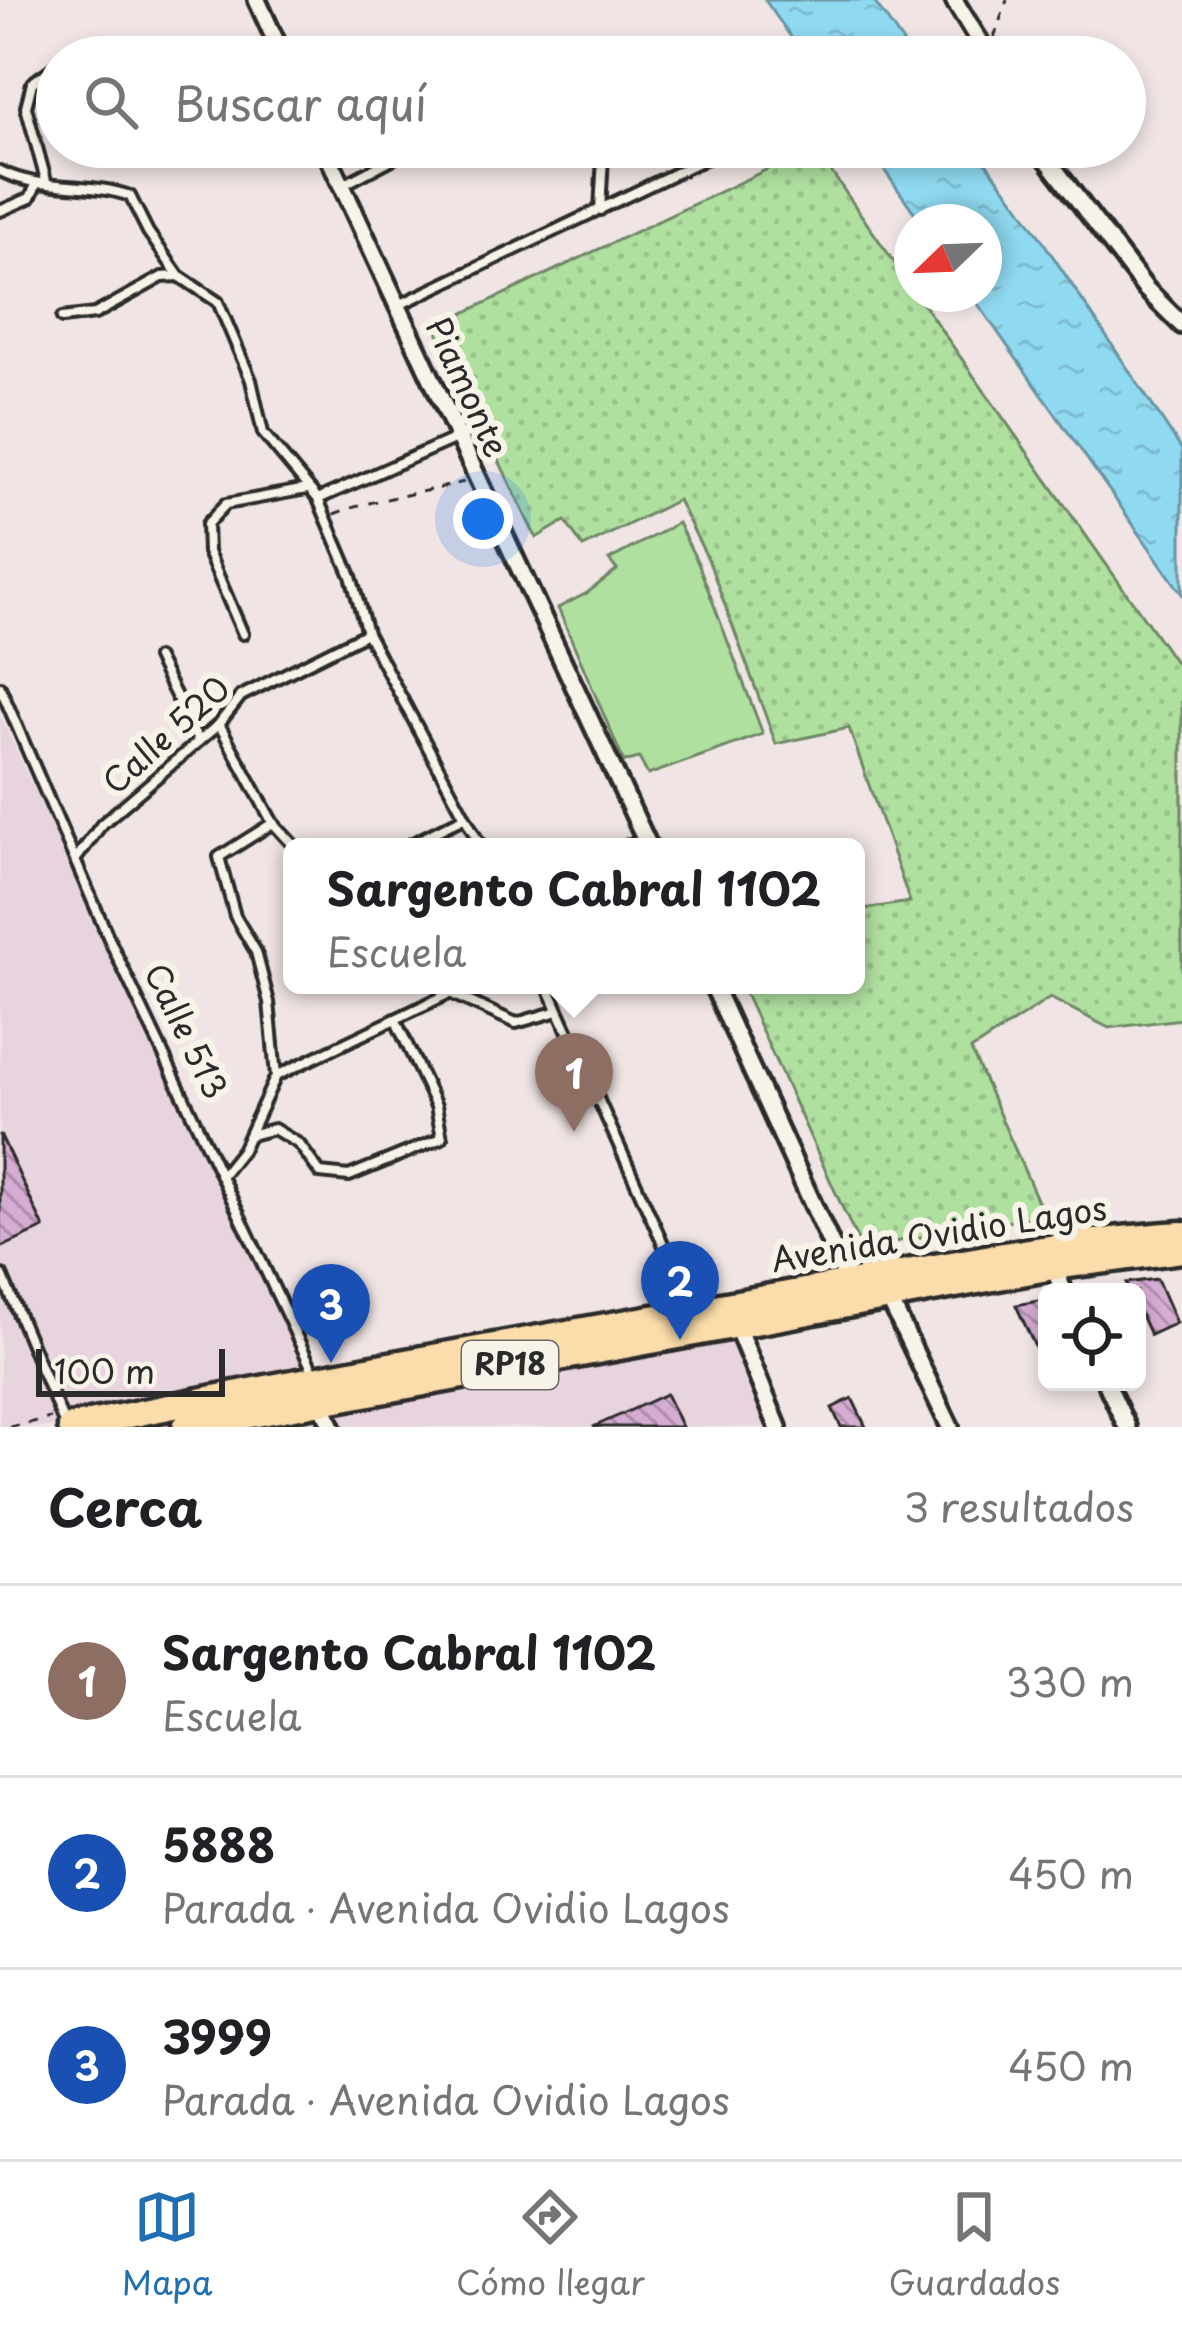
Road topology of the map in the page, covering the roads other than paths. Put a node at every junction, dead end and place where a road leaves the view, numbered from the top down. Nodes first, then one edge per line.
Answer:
1 (257, 0) edge
2 (953, 0) edge
3 (273, 36) edge
4 (980, 36) edge
5 (36, 80) edge
6 (36, 152) edge
7 (39, 168) edge
8 (334, 168) edge
9 (376, 168) edge
10 (602, 168) edge
11 (687, 168) edge
12 (1052, 168) edge
13 (0, 171) edge
14 (43, 184) junction
15 (342, 186) junction
16 (0, 211) edge
17 (600, 211) junction
18 (179, 276) junction
19 (397, 306) junction
20 (62, 318) dead end
21 (1182, 325) edge
22 (458, 437) junction
23 (308, 489) junction
24 (318, 499) junction
25 (367, 632) junction
26 (243, 634) dead end
27 (157, 658) dead end
28 (0, 687) edge
29 (219, 724) junction
30 (198, 740) junction
31 (465, 817) junction
32 (273, 823) junction
33 (287, 838) edge
34 (423, 838) edge
35 (476, 838) edge
36 (645, 838) edge
37 (76, 860) junction
38 (448, 994) edge
39 (452, 994) edge
40 (551, 994) edge
41 (716, 994) edge
42 (558, 1011) junction
43 (394, 1019) junction
44 (276, 1076) junction
45 (249, 1136) junction
46 (222, 1175) junction
47 (1182, 1234) edge
48 (1182, 1250) edge
49 (1049, 1257) junction
50 (2, 1275) edge
51 (1060, 1283) edge
52 (884, 1286) junction
53 (853, 1292) junction
54 (732, 1313) junction
55 (696, 1319) junction
56 (318, 1388) junction
57 (1110, 1391) edge
58 (68, 1427) edge
59 (185, 1427) edge
60 (332, 1427) edge
61 (778, 1427) edge
62 (950, 1427) edge
63 (1127, 1427) edge

1 - 3 street
2 - 4 street
5 - 6 lane
7 - 14 lane
8 - 15 street, Piamonte
9 - 15 lane
10 - 17 lane
11 - 17 lane
12 - 21 street
13 - 14 lane
14 - 16 lane
14 - 18 lane
15 - 19 street, Piamonte
17 - 19 lane
18 - 20 lane
18 - 23 lane
19 - 22 street, Piamonte
22 - 24 lane
22 - 36 street, Piamonte
23 - 24 lane
23 - 26 lane
24 - 25 lane
25 - 29 lane, Calle 520
25 - 31 lane
27 - 30 lane
28 - 37 lane, Calle 513
29 - 30 lane, Calle 520
29 - 32 lane
30 - 37 lane, Calle 520
31 - 34 lane
31 - 35 lane
32 - 33 lane
32 - 44 lane
37 - 46 lane, Calle 513
38 - 43 lane
39 - 42 lane
40 - 42 lane
41 - 53 street
42 - 55 lane
43 - 44 lane
43 - 45 lane
44 - 45 lane
45 - 46 lane
46 - 56 lane, Calle 513
47 - 49 main road, Avenida Ovidio Lagos / RP18
48 - 49 main road, Avenida Ovidio Lagos / RP18
49 - 51 street
49 - 52 main road, Avenida Ovidio Lagos / RP18
50 - 58 lane
52 - 53 main road, Avenida Ovidio Lagos / RP18
52 - 62 street
53 - 54 main road, Avenida Ovidio Lagos / RP18
54 - 55 main road, Avenida Ovidio Lagos / RP18
54 - 61 street
55 - 56 main road, Avenida Ovidio Lagos / RP18
56 - 58 main road, Avenida Ovidio Lagos / RP18
56 - 59 main road, Avenida Ovidio Lagos / RP18
56 - 60 street
57 - 63 street

